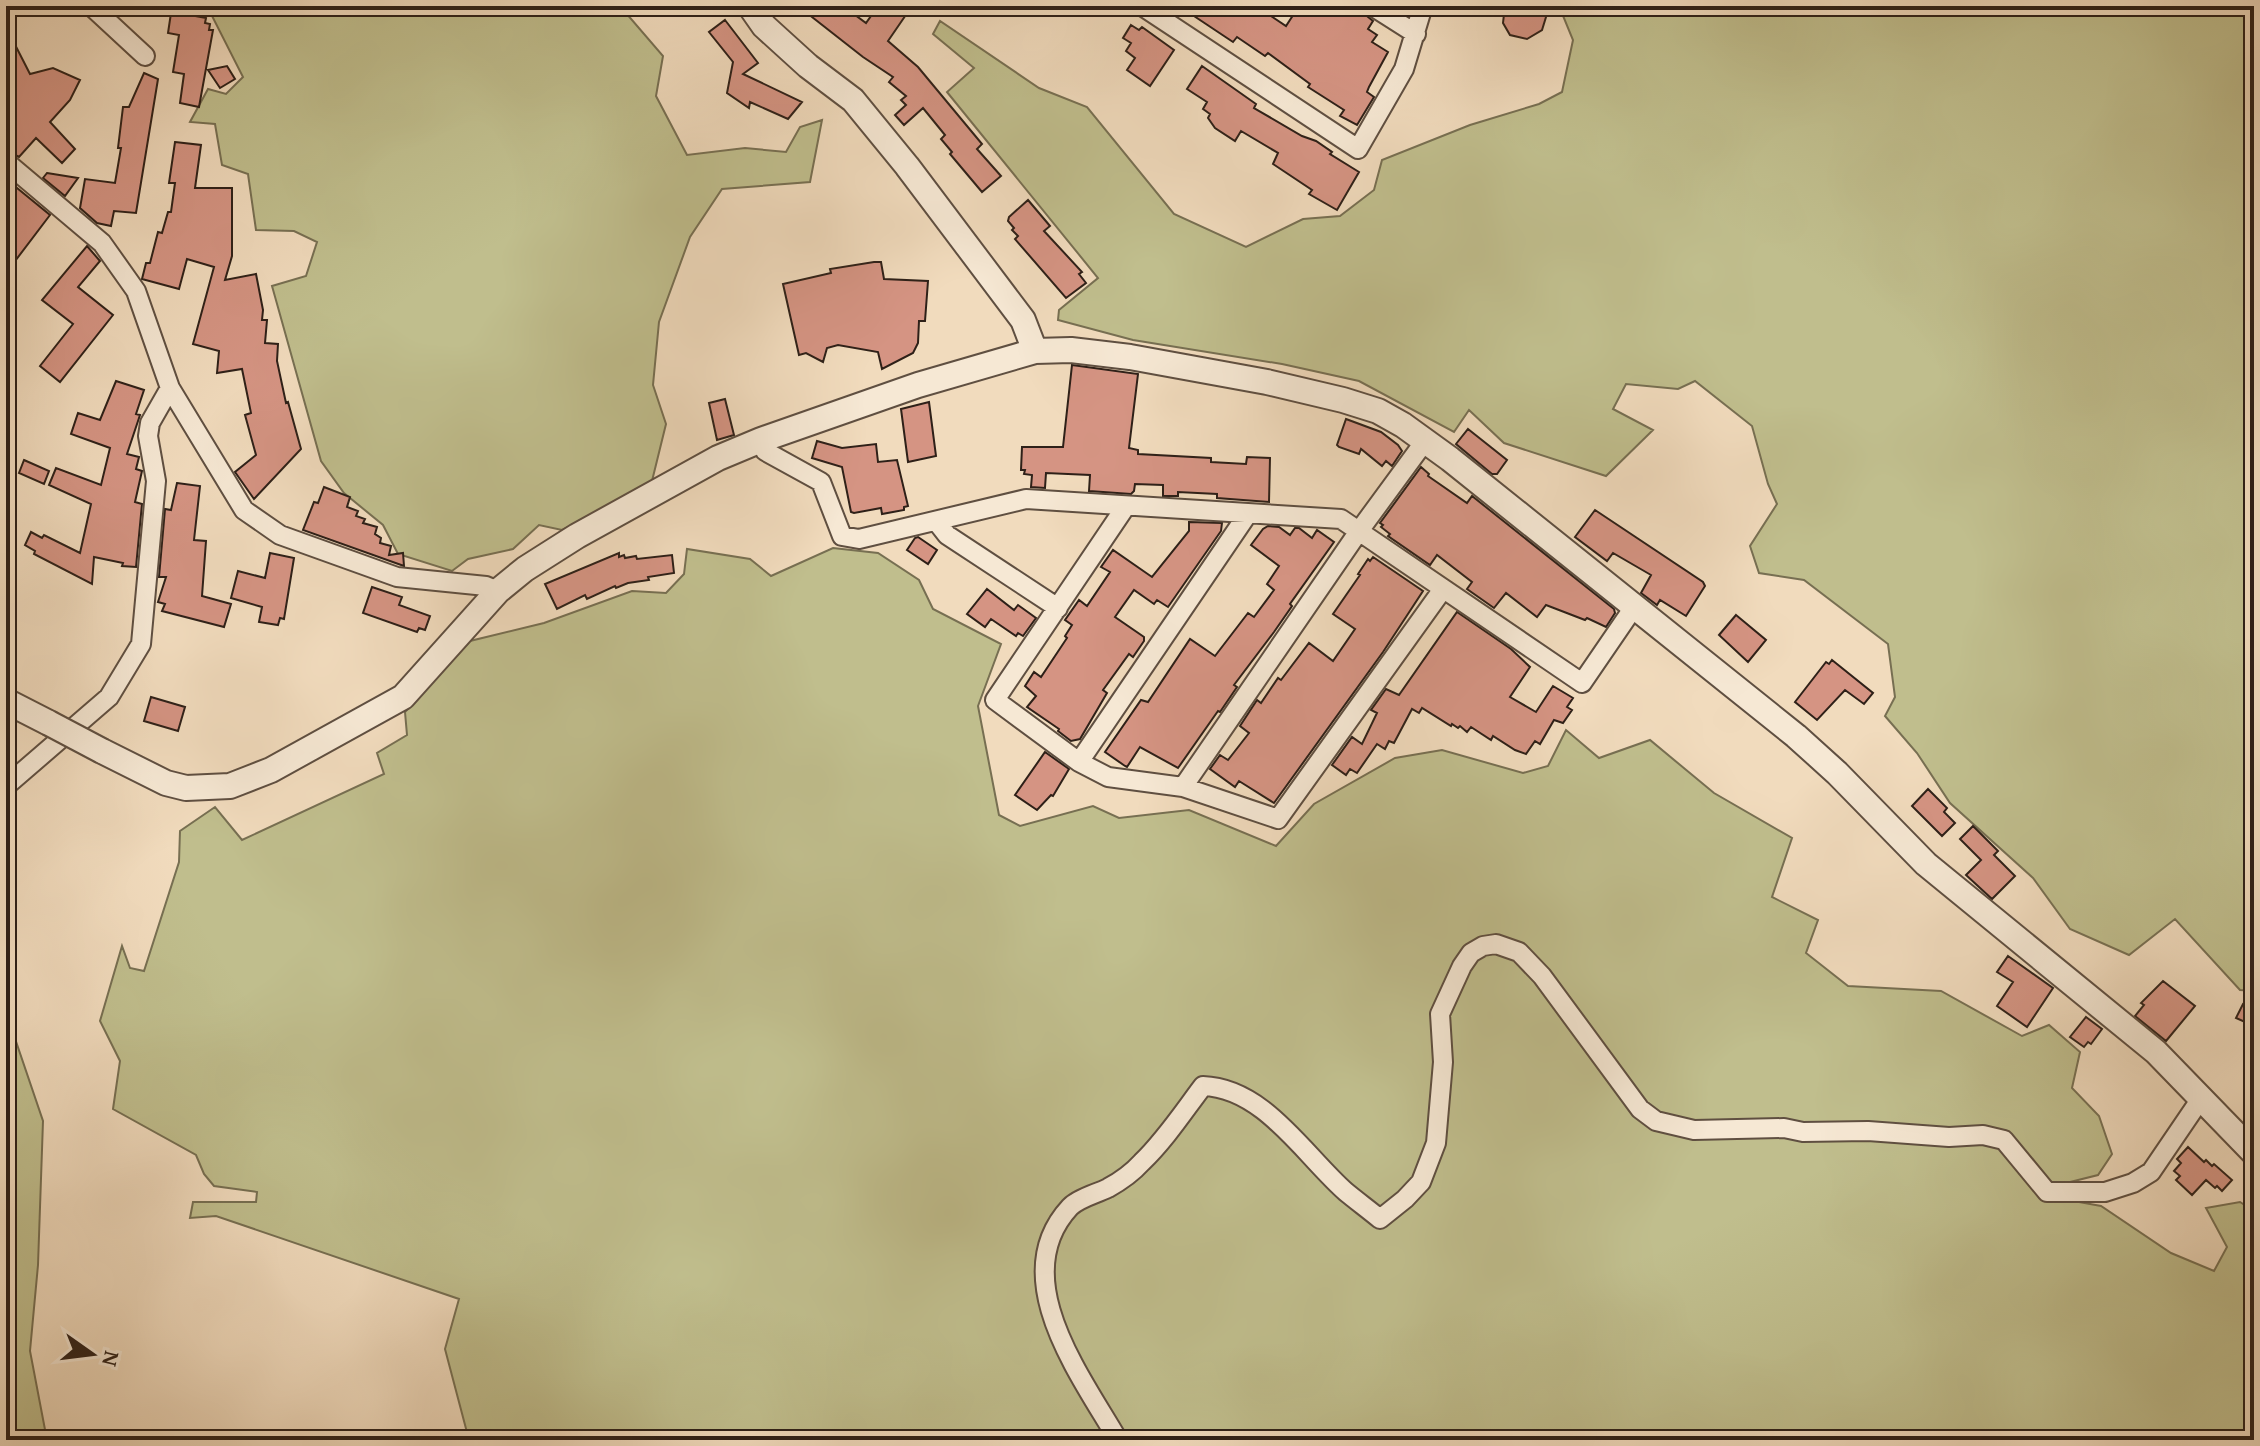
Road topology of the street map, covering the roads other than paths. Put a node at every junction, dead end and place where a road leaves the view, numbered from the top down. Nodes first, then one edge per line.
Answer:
1 (91, 6) edge
2 (750, 6) edge
3 (1142, 6) edge
4 (1372, 6) edge
5 (1423, 6) edge
6 (1416, 34) junction
7 (145, 56) dead end
8 (6, 162) edge
9 (1035, 351) junction
10 (170, 388) junction
11 (761, 440) junction
12 (1425, 441) junction
13 (1126, 506) junction
14 (1247, 515) junction
15 (936, 521) junction
16 (1359, 531) junction
17 (1443, 589) junction
18 (498, 591) junction
19 (1634, 607) junction
20 (1058, 608) junction
21 (9, 709) edge
22 (1079, 762) junction
23 (6, 786) edge
24 (1183, 787) junction
25 (2202, 1097) junction
26 (2254, 1153) edge
27 (1118, 1440) edge

1 - 7 street
2 - 9 street
3 - 6 street
4 - 6 street
5 - 6 street
8 - 10 street
9 - 11 street
9 - 12 street
10 - 18 street
10 - 23 street
11 - 15 street
11 - 18 street
12 - 16 street
12 - 19 street
13 - 14 street
13 - 15 street
13 - 20 street
14 - 16 street
14 - 22 street
15 - 20 street
16 - 17 street
16 - 24 street
17 - 19 street
17 - 24 street
18 - 21 street, bridge
19 - 25 street
20 - 22 street
22 - 24 street
25 - 26 street
25 - 27 street

